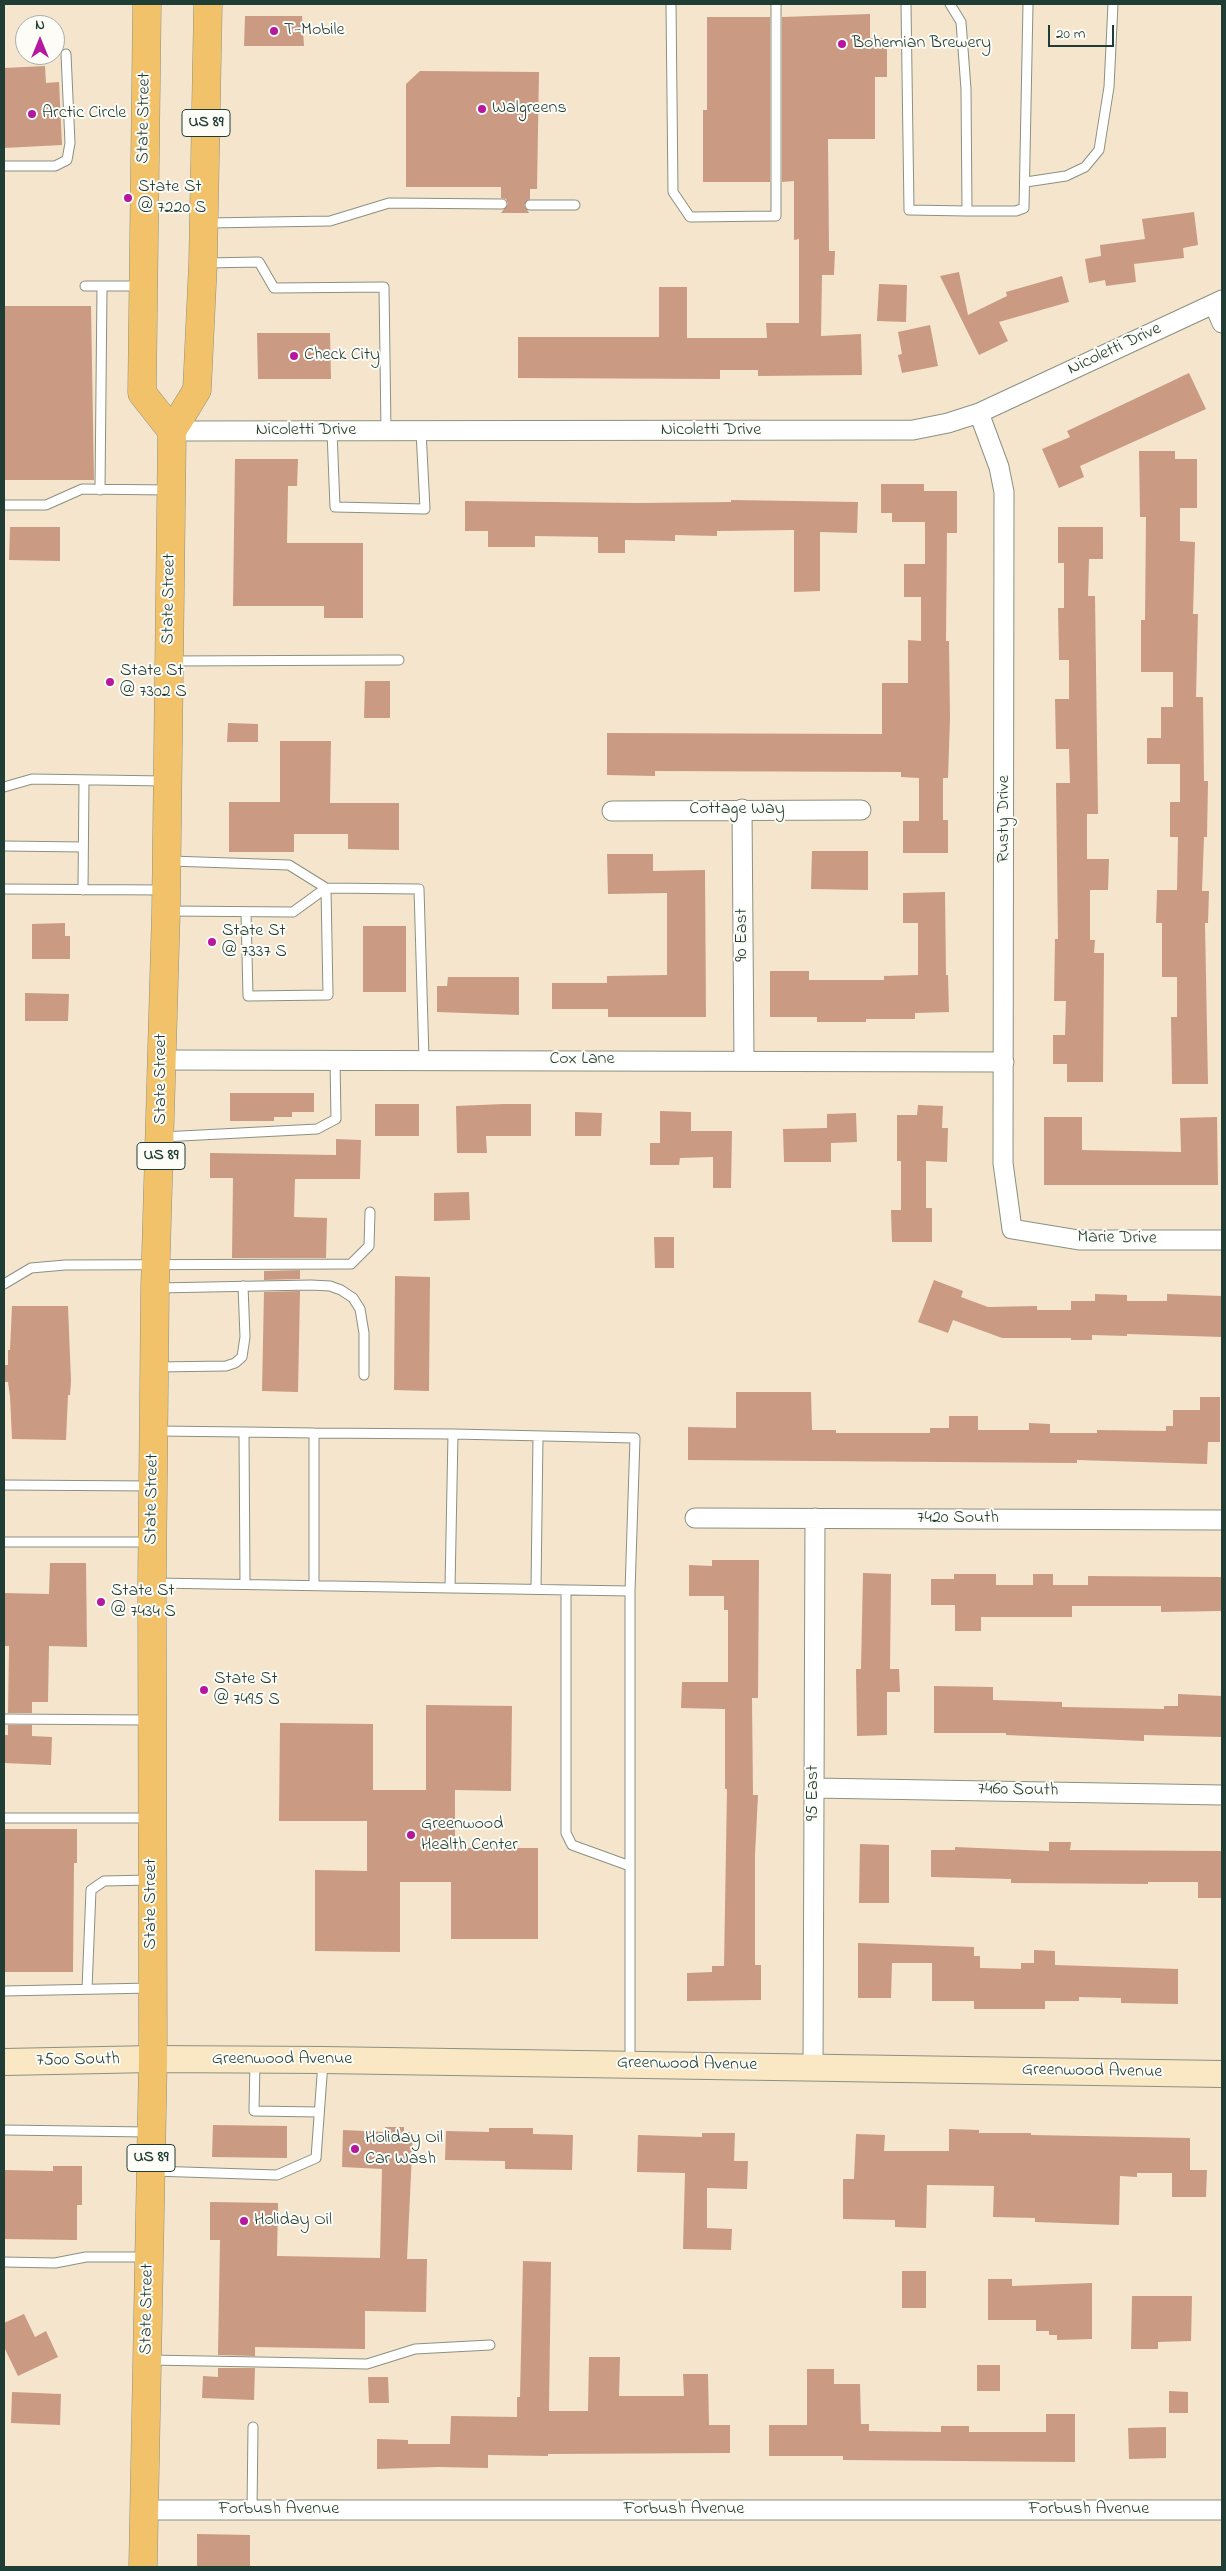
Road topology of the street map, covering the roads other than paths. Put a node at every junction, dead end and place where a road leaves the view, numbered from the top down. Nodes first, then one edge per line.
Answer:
1 (147, 4) edge
2 (208, 4) edge
3 (671, 4) edge
4 (776, 4) edge
5 (906, 4) edge
6 (950, 4) edge
7 (1028, 4) edge
8 (1113, 4) edge
9 (66, 54) dead end
10 (4, 166) edge
11 (1026, 182) junction
12 (502, 204) dead end
13 (530, 205) dead end
14 (575, 205) dead end
15 (967, 211) junction
16 (204, 223) junction
17 (203, 262) junction
18 (85, 286) dead end
19 (102, 286) junction
20 (143, 286) junction
21 (1218, 302) edge
22 (1222, 323) edge
23 (979, 413) junction
24 (421, 430) junction
25 (172, 431) junction
26 (332, 431) junction
27 (386, 431) junction
28 (100, 490) junction
29 (171, 490) junction
30 (4, 505) edge
31 (398, 660) dead end
32 (169, 661) junction
33 (84, 780) junction
34 (168, 781) junction
35 (4, 787) edge
36 (742, 809) junction
37 (862, 810) dead end
38 (612, 811) dead end
39 (4, 846) edge
40 (83, 847) junction
41 (167, 861) junction
42 (326, 888) junction
43 (4, 889) edge
44 (83, 890) junction
45 (166, 901) junction
46 (246, 913) junction
47 (424, 1059) junction
48 (161, 1060) junction
49 (335, 1060) junction
50 (744, 1061) junction
51 (1004, 1062) junction
52 (161, 1137) junction
53 (370, 1212) dead end
54 (1012, 1229) joint
55 (1222, 1240) edge
56 (156, 1276) junction
57 (4, 1284) edge
58 (243, 1286) junction
59 (155, 1367) junction
60 (364, 1375) dead end
61 (154, 1431) junction
62 (244, 1432) junction
63 (314, 1433) junction
64 (453, 1434) junction
65 (538, 1436) junction
66 (4, 1485) edge
67 (153, 1486) junction
68 (695, 1518) dead end
69 (814, 1518) junction
70 (1222, 1520) edge
71 (4, 1542) edge
72 (153, 1542) junction
73 (152, 1582) junction
74 (245, 1584) junction
75 (314, 1585) junction
76 (450, 1588) junction
77 (536, 1589) junction
78 (566, 1590) junction
79 (630, 1591) junction
80 (4, 1719) edge
81 (152, 1720) junction
82 (814, 1788) junction
83 (1222, 1795) edge
84 (4, 1818) edge
85 (152, 1818) junction
86 (630, 1866) junction
87 (152, 1880) junction
88 (152, 1988) junction
89 (87, 1989) junction
90 (4, 1991) edge
91 (153, 2059) junction
92 (255, 2060) junction
93 (323, 2060) junction
94 (4, 2062) edge
95 (630, 2064) junction
96 (812, 2067) junction
97 (1222, 2074) edge
98 (319, 2112) junction
99 (4, 2130) edge
100 (152, 2132) junction
101 (151, 2171) junction
102 (149, 2257) junction
103 (4, 2262) edge
104 (490, 2345) dead end
105 (148, 2360) junction
106 (253, 2427) dead end
107 (145, 2510) junction
108 (252, 2510) junction
109 (1222, 2510) edge
110 (143, 2567) edge

1 - 20 main road, State Street
2 - 16 main road, US 89
3 - 4 lane
5 - 15 lane
6 - 15 lane
7 - 11 lane
8 - 11 lane
9 - 10 lane
11 - 15 lane
12 - 16 lane
13 - 14 lane
16 - 17 main road, US 89
17 - 25 main road, US 89
17 - 27 lane
18 - 19 lane
19 - 20 lane
19 - 28 lane
20 - 25 main road, State Street
21 - 22 street
21 - 23 street, Nicoletti Drive
23 - 24 street, Nicoletti Drive
23 - 51 street, Rusty Drive
24 - 26 lane
24 - 27 street, Nicoletti Drive
25 - 26 street, Nicoletti Drive
25 - 29 main road, State Street / US 89
26 - 27 street, Nicoletti Drive
28 - 29 lane
28 - 30 lane
29 - 32 main road, State Street / US 89
31 - 32 lane
32 - 34 main road, State Street / US 89
33 - 34 lane
33 - 35 lane
33 - 40 lane
34 - 41 main road, State Street / US 89
36 - 37 street, Cottage Way
36 - 38 street, Cottage Way
36 - 50 street, 90 East
39 - 40 lane
40 - 44 lane
41 - 42 lane
41 - 45 main road, State Street / US 89
42 - 46 lane
42 - 46 lane
42 - 47 lane
43 - 44 lane
44 - 45 lane
45 - 46 lane
45 - 48 main road, State Street / US 89
47 - 49 street, Cox Lane
47 - 50 street, Cox Lane
48 - 49 street, Cox Lane
48 - 52 main road, State Street / US 89
49 - 52 lane
50 - 51 street, Cox Lane
51 - 54 street, Rusty Drive
52 - 56 main road, State Street / US 89
53 - 56 lane
54 - 55 street, Marie Drive
56 - 57 lane
56 - 58 lane
56 - 59 main road, State Street / US 89
58 - 59 lane
58 - 60 lane
59 - 61 main road, State Street / US 89
61 - 62 lane
61 - 67 main road, State Street / US 89
62 - 63 lane
62 - 74 lane
63 - 64 lane
63 - 75 lane
64 - 65 lane
64 - 76 lane
65 - 77 lane
65 - 79 lane
66 - 67 lane
67 - 72 main road, State Street / US 89
68 - 69 street, 7420 South
69 - 70 street, 7420 South
69 - 82 street, 95 East
71 - 72 lane
72 - 73 main road, State Street / US 89
73 - 74 lane
73 - 81 main road, State Street / US 89
74 - 75 lane
75 - 76 lane
76 - 77 lane
77 - 78 lane
78 - 79 lane
78 - 86 lane
79 - 86 lane
80 - 81 lane
81 - 85 main road, State Street / US 89
82 - 83 street, 7460 South
82 - 96 street, 95 East
84 - 85 lane
85 - 87 main road, State Street / US 89
86 - 95 lane
87 - 88 main road, State Street / US 89
87 - 89 lane
88 - 89 lane
88 - 91 main road, State Street / US 89
89 - 90 lane
91 - 92 street, Greenwood Avenue
91 - 94 street, 7500 South
91 - 100 main road, State Street / US 89
92 - 93 street, Greenwood Avenue
92 - 98 lane
93 - 95 street, Greenwood Avenue
93 - 98 lane
95 - 96 street, Greenwood Avenue
96 - 97 street, Greenwood Avenue
98 - 101 lane
99 - 100 lane
100 - 101 main road, State Street / US 89
101 - 102 main road, State Street / US 89
102 - 103 lane
102 - 105 main road, State Street / US 89
104 - 105 lane
105 - 107 main road, State Street / US 89
106 - 108 lane
107 - 108 street, Forbush Avenue
107 - 110 main road, State Street / US 89
108 - 109 street, Forbush Avenue

